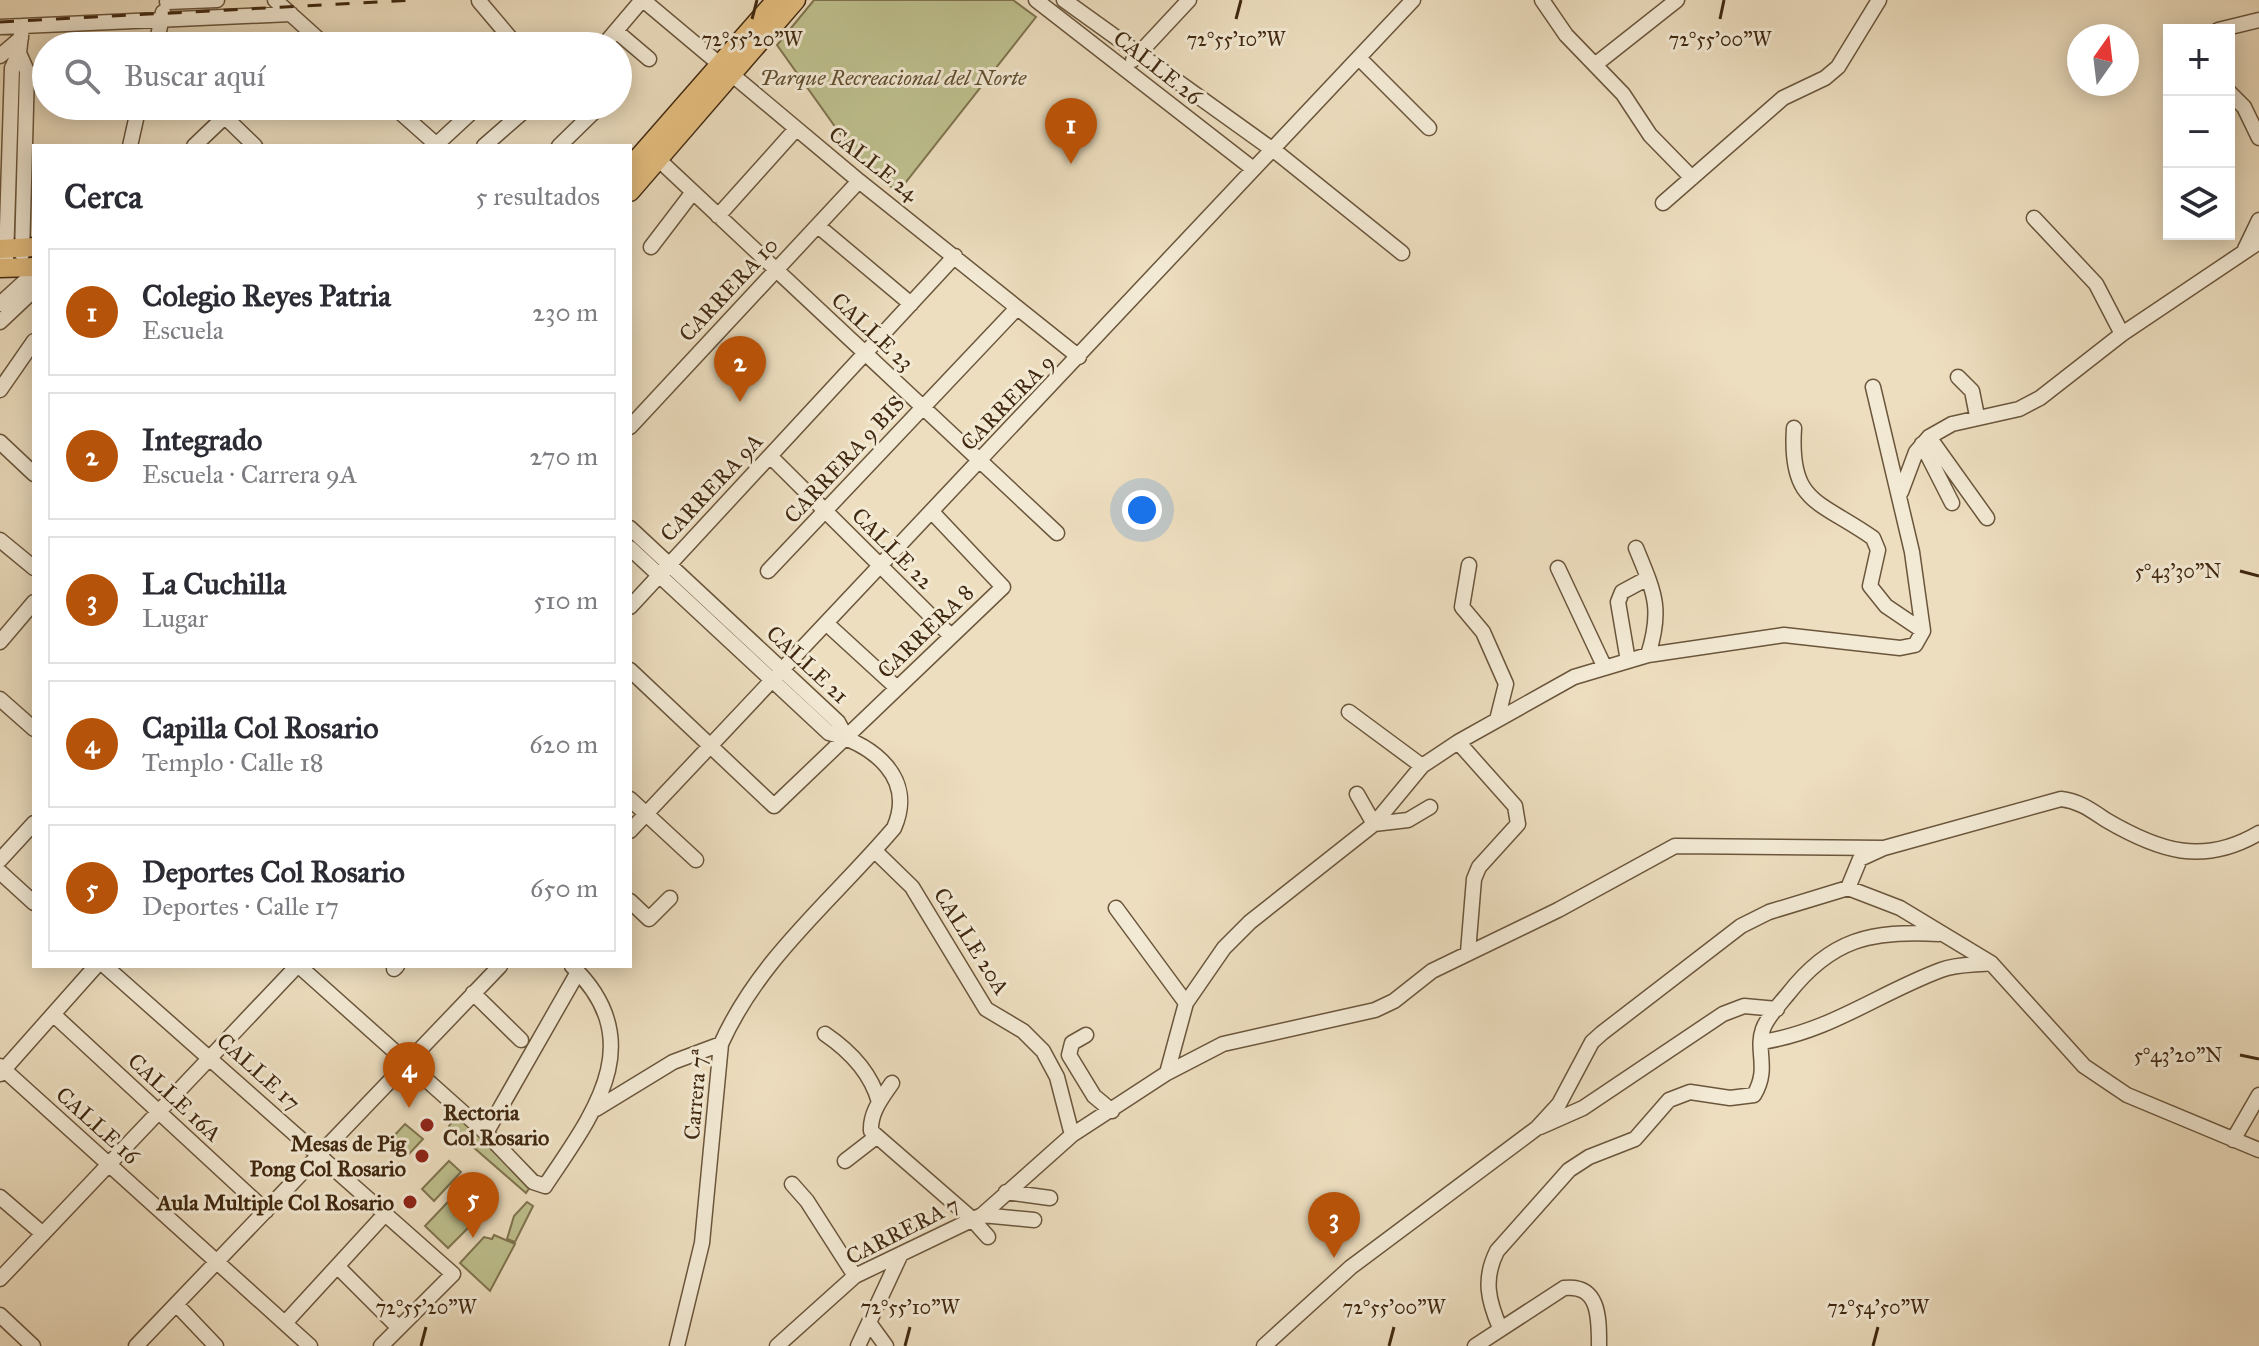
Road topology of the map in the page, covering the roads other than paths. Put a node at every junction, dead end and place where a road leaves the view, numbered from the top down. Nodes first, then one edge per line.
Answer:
1 (217, 0) edge
2 (275, 0) edge
3 (491, 0) edge
4 (642, 0) edge
5 (776, 0) edge
6 (796, 0) edge
7 (1036, 0) edge
8 (1064, 0) edge
9 (1189, 0) edge
10 (1413, 0) edge
11 (1542, 0) edge
12 (1677, 0) edge
13 (1879, 0) edge
14 (168, 1) edge
15 (479, 1) edge
16 (291, 14) junction
17 (163, 19) junction
18 (2259, 20) edge
19 (2235, 26) edge
20 (0, 27) edge
21 (616, 31) edge
22 (71, 32) edge
23 (160, 32) edge
24 (310, 32) edge
25 (505, 32) edge
26 (32, 37) edge
27 (21, 39) junction
28 (632, 45) edge
29 (1138, 55) junction
30 (0, 56) edge
31 (1359, 58) junction
32 (649, 59) dead end
33 (1596, 64) junction
34 (1126, 70) junction
35 (726, 71) junction
36 (19, 76) junction
37 (2233, 96) edge
38 (136, 120) edge
39 (222, 120) edge
40 (228, 120) edge
41 (409, 120) edge
42 (461, 120) edge
43 (514, 120) edge
44 (583, 120) edge
45 (1429, 128) dead end
46 (796, 129) junction
47 (2259, 138) edge
48 (130, 144) edge
49 (196, 144) edge
50 (253, 144) edge
51 (436, 144) edge
52 (438, 144) edge
53 (486, 144) edge
54 (561, 144) edge
55 (1271, 149) junction
56 (659, 160) junction
57 (632, 165) edge
58 (1252, 168) junction
59 (1692, 178) junction
60 (859, 181) junction
61 (632, 190) edge
62 (693, 192) junction
63 (1663, 203) dead end
64 (30, 205) edge
65 (718, 216) junction
66 (2034, 218) dead end
67 (2259, 220) edge
68 (818, 226) junction
69 (2259, 242) edge
70 (651, 247) dead end
71 (2245, 250) junction
72 (1402, 253) dead end
73 (955, 256) junction
74 (17, 259) edge
75 (776, 270) junction
76 (32, 292) edge
77 (0, 304) edge
78 (911, 304) junction
79 (1017, 308) junction
80 (0, 322) edge
81 (2122, 334) junction
82 (32, 344) edge
83 (865, 354) junction
84 (1079, 357) junction
85 (1958, 377) dead end
86 (1873, 387) dead end
87 (0, 390) edge
88 (923, 408) junction
89 (1977, 416) junction
90 (632, 425) edge
91 (1794, 428) dead end
92 (1925, 441) junction
93 (0, 442) edge
94 (770, 456) junction
95 (980, 461) junction
96 (32, 472) edge
97 (1900, 493) junction
98 (1952, 503) dead end
99 (825, 512) junction
100 (932, 512) junction
101 (1987, 518) dead end
102 (632, 530) edge
103 (1057, 533) dead end
104 (0, 540) edge
105 (1636, 548) dead end
106 (632, 549) edge
107 (1469, 565) dead end
108 (32, 566) edge
109 (879, 567) junction
110 (1558, 568) dead end
111 (664, 570) junction
112 (768, 571) dead end
113 (1648, 578) junction
114 (32, 604) edge
115 (632, 605) edge
116 (826, 623) junction
117 (1923, 631) junction
118 (951, 636) junction
119 (0, 642) edge
120 (1648, 655) junction
121 (1628, 661) junction
122 (1605, 668) junction
123 (632, 672) edge
124 (776, 676) junction
125 (897, 688) junction
126 (0, 699) edge
127 (1349, 712) dead end
128 (1497, 720) junction
129 (32, 727) edge
130 (846, 737) junction
131 (1458, 742) junction
132 (709, 747) junction
133 (1422, 766) junction
134 (1357, 794) dead end
135 (632, 801) edge
136 (1430, 807) dead end
137 (646, 814) junction
138 (1374, 824) junction
139 (32, 825) edge
140 (632, 829) edge
141 (2259, 833) edge
142 (1884, 848) junction
143 (875, 851) junction
144 (0, 860) edge
145 (696, 860) dead end
146 (0, 872) edge
147 (1848, 888) junction
148 (670, 898) dead end
149 (32, 901) edge
150 (632, 903) edge
151 (1116, 908) dead end
152 (1945, 934) junction
153 (1468, 952) junction
154 (1991, 963) junction
155 (94, 968) edge
156 (107, 968) edge
157 (296, 968) edge
158 (300, 968) edge
159 (498, 968) edge
160 (575, 969) edge
161 (473, 993) junction
162 (1186, 1003) junction
163 (1777, 1009) junction
164 (54, 1015) junction
165 (825, 1034) dead end
166 (1086, 1035) dead end
167 (521, 1040) dead end
168 (1762, 1042) junction
169 (721, 1044) junction
170 (210, 1056) junction
171 (404, 1064) junction
172 (1, 1070) edge
173 (1167, 1073) junction
174 (892, 1083) dead end
175 (2259, 1095) edge
176 (879, 1102) junction
177 (596, 1109) junction
178 (1112, 1111) junction
179 (159, 1112) junction
180 (1537, 1128) junction
181 (486, 1133) junction
182 (874, 1134) junction
183 (1072, 1135) junction
184 (2233, 1140) junction
185 (2259, 1150) edge
186 (321, 1156) junction
187 (845, 1161) dead end
188 (110, 1165) junction
189 (792, 1184) dead end
190 (1006, 1192) junction
191 (0, 1197) edge
192 (1050, 1198) dead end
193 (266, 1211) junction
194 (386, 1213) junction
195 (977, 1217) junction
196 (1034, 1220) dead end
197 (43, 1234) junction
198 (988, 1237) dead end
199 (900, 1256) junction
200 (217, 1262) junction
201 (338, 1267) junction
202 (855, 1276) junction
203 (0, 1279) edge
204 (176, 1304) junction
205 (0, 1315) edge
206 (285, 1323) junction
207 (870, 1324) junction
208 (398, 1327) junction
209 (1500, 1328) junction
210 (33, 1346) edge
211 (136, 1346) edge
212 (216, 1346) edge
213 (310, 1346) edge
214 (381, 1346) edge
215 (677, 1346) edge
216 (777, 1346) edge
217 (858, 1346) edge
218 (886, 1346) edge
219 (1264, 1346) edge
220 (1475, 1346) edge
221 (1599, 1346) edge

1 - 14 street
2 - 16 street
3 - 15 street
4 - 21 street
4 - 35 street, CALLE 24
5 - 35 main road
6 - 35 main road
7 - 34 street, CALLE 26
8 - 29 street, CALLE 26
9 - 29 street
10 - 31 street, CARRERA 9
11 - 33 street
12 - 33 street
13 - 59 street
14 - 17 street
15 - 25 street
16 - 17 street
16 - 24 street
17 - 22 street
17 - 23 street
18 - 19 street
20 - 27 street
26 - 27 street
27 - 30 street
27 - 36 street
28 - 32 street
29 - 34 street
29 - 55 street, CALLE 26
31 - 45 street
31 - 55 street, CARRERA 9
33 - 59 street
34 - 58 street, CALLE 26
35 - 46 street, CALLE 24
35 - 56 main road
35 - 57 main road
36 - 64 street
36 - 74 street
37 - 47 street
38 - 48 street
39 - 49 street
40 - 50 street
41 - 51 street
42 - 52 street
43 - 53 street
44 - 54 street
46 - 60 street, CALLE 24
46 - 65 street
55 - 58 street, CARRERA 9
55 - 72 street, CALLE 26
56 - 61 main road
56 - 62 street, CALLE 23
58 - 84 street, CARRERA 9
59 - 63 street
60 - 68 street, CARRERA 10
60 - 73 street, CALLE 24
62 - 65 street, CALLE 23
62 - 70 street
64 - 74 street
65 - 75 street, CALLE 23
66 - 81 street
67 - 71 street
68 - 75 street, CARRERA 10
68 - 78 street
69 - 71 street
71 - 81 street
73 - 78 street, CARRERA 9A
73 - 79 street, CALLE 24
74 - 77 street
75 - 83 street, CALLE 23
75 - 90 street, CARRERA 10
76 - 80 street
78 - 83 street, CARRERA 9A
79 - 84 street, CALLE 24
79 - 88 street, CARRERA 9 BIS
81 - 89 street
82 - 87 street
83 - 88 street, CALLE 23
83 - 94 street, CARRERA 9A
84 - 95 street, CARRERA 9
85 - 89 street
86 - 97 street
88 - 95 street, CALLE 23
88 - 99 street, CARRERA 9 BIS
89 - 92 street
91 - 117 street
92 - 97 street
92 - 98 street
92 - 101 street
93 - 96 street
94 - 99 street, CALLE 22
94 - 111 street, CARRERA 9A
95 - 100 street, CARRERA 9
95 - 103 street, CALLE 23
97 - 117 street
99 - 109 street, CALLE 22
99 - 112 street, CARRERA 9 BIS
100 - 109 street, CARRERA 9
100 - 118 street, CARRERA 8
102 - 111 street, CALLE 21
104 - 108 street
105 - 113 street
106 - 111 street, CALLE 21
107 - 128 street
109 - 116 street, CARRERA 9
109 - 118 street, CALLE 22
110 - 122 street
111 - 115 street, CARRERA 9A
111 - 124 street, CALLE 21
113 - 120 street
113 - 121 street
114 - 119 street
116 - 124 street, CARRERA 9
116 - 125 street
117 - 120 street
118 - 125 street, CARRERA 8
120 - 121 street
121 - 122 street
122 - 128 street
123 - 132 street
124 - 130 street, CALLE 21
124 - 132 street, CARRERA 9
125 - 130 street, CARRERA 8
126 - 129 street
127 - 133 street
128 - 131 street
130 - 132 street, CARRERA 8
130 - 143 street, CALLE 21
131 - 133 street
131 - 153 street
132 - 137 street, CARRERA 9
133 - 138 street
134 - 138 street
135 - 137 street
136 - 138 street
137 - 140 street, CARRERA 9
137 - 145 street
138 - 162 street
139 - 144 street
141 - 142 street
142 - 147 street
142 - 153 street, CARRERA 7
143 - 169 street, Carrera 7ª
143 - 183 street, CALLE 20A
146 - 149 street
147 - 152 street
147 - 180 street
148 - 150 street
151 - 162 street
152 - 154 street
152 - 163 street
153 - 173 street, CARRERA 7
154 - 168 street
154 - 184 street
155 - 164 street
156 - 170 street, CALLE 17
157 - 170 street
158 - 171 street
159 - 161 street
160 - 177 street
160 - 181 street
161 - 167 street
161 - 171 street
162 - 173 street
163 - 168 street
163 - 180 street
164 - 172 street
164 - 179 street, CALLE 16A
165 - 176 street
166 - 178 street
168 - 209 street
169 - 177 street
169 - 215 street, Carrera 7ª
170 - 179 street
170 - 186 street, CALLE 17
171 - 181 street
171 - 186 street
172 - 188 street, CALLE 16
173 - 178 street, CARRERA 7
174 - 176 street
175 - 184 street
176 - 182 street
177 - 181 street
178 - 183 street, CARRERA 7
179 - 188 street
179 - 193 street, CALLE 16A
180 - 219 street
182 - 187 street
182 - 195 street
183 - 190 street, CARRERA 7
184 - 185 street
186 - 193 street
186 - 194 street, CALLE 17
188 - 197 street
188 - 200 street, CALLE 16
189 - 202 street
190 - 192 street
190 - 195 street, CARRERA 7
191 - 197 street
193 - 200 street
194 - 201 street
194 - 208 street, CALLE 17
195 - 196 street
195 - 198 street
195 - 199 street, CARRERA 7
197 - 203 street
199 - 202 street, CARRERA 7
199 - 207 street
200 - 204 street
200 - 206 street, CALLE 16
201 - 206 street
201 - 208 street
202 - 216 street, CARRERA 7
204 - 211 street
204 - 212 street
205 - 210 street
206 - 213 street, CALLE 16
207 - 217 street
207 - 218 street
208 - 214 street
209 - 220 street
209 - 221 street

